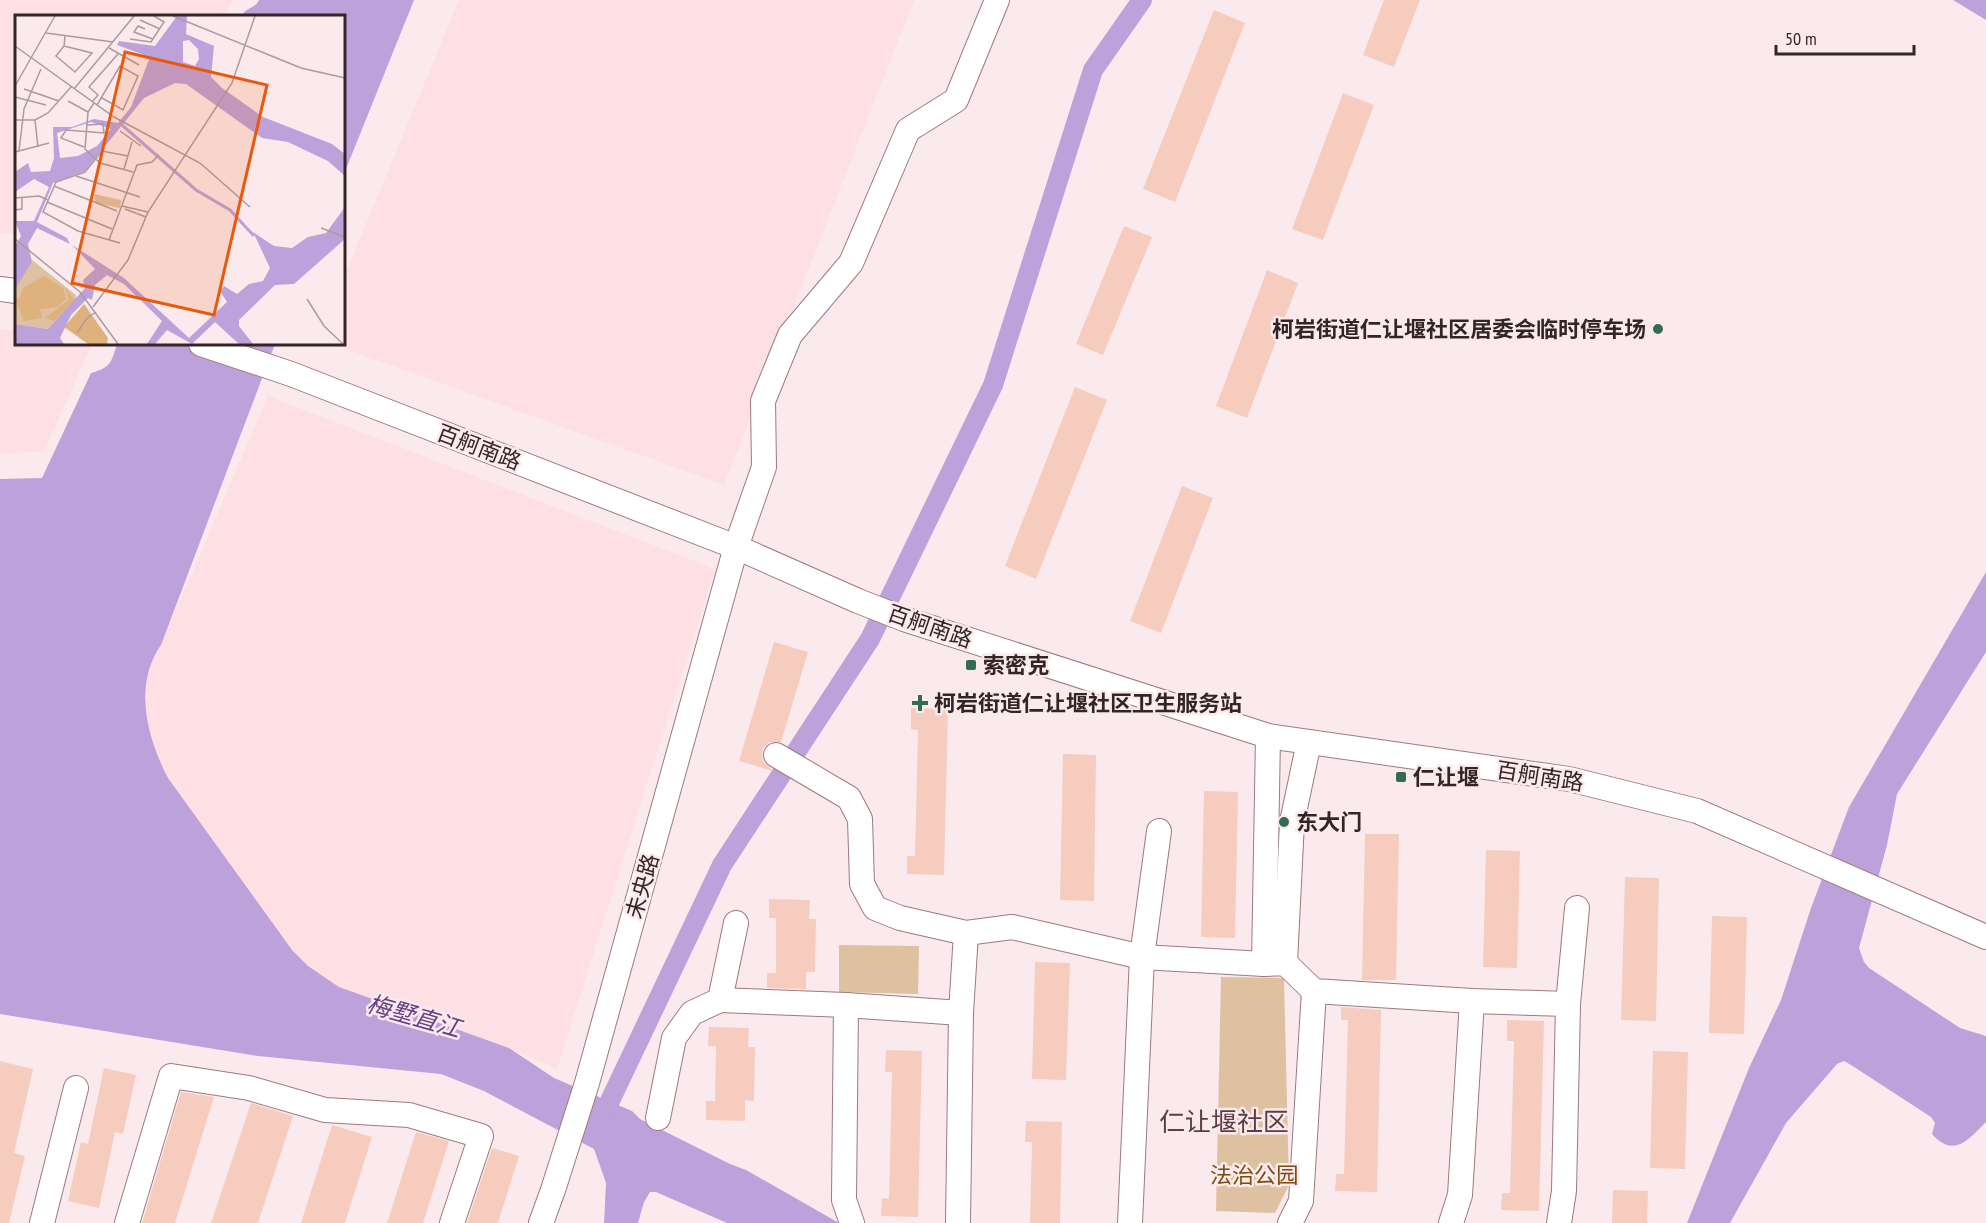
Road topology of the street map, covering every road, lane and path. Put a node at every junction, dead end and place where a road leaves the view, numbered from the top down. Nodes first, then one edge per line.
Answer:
1 (997, 0) edge
2 (0, 289) edge
3 (15, 291) edge
4 (204, 345) edge
5 (736, 547) junction
6 (1268, 736) junction
7 (1309, 742) junction
8 (776, 755) dead end
9 (1159, 831) dead end
10 (1577, 908) dead end
11 (736, 923) dead end
12 (966, 933) junction
13 (1986, 937) edge
14 (1142, 957) junction
15 (1275, 963) junction
16 (1314, 991) junction
17 (720, 1000) junction
18 (1472, 1001) junction
19 (1568, 1004) junction
20 (846, 1005) junction
21 (961, 1013) junction
22 (76, 1088) dead end
23 (658, 1118) dead end
24 (42, 1223) edge
25 (127, 1223) edge
26 (452, 1223) edge
27 (541, 1223) edge
28 (852, 1223) edge
29 (958, 1223) edge
30 (1130, 1223) edge
31 (1290, 1223) edge
32 (1451, 1223) edge
33 (1559, 1223) edge

1 - 5 street, 未央路
2 - 3 street
4 - 5 street, 百舸南路
5 - 6 street, 百舸南路
5 - 27 street, 未央路
6 - 7 street, 百舸南路
6 - 15 street
7 - 13 street, 百舸南路
7 - 15 street
8 - 12 street
9 - 14 street
10 - 19 street
11 - 17 street
12 - 14 street
12 - 21 street
14 - 15 street
14 - 30 street
15 - 16 street
16 - 18 street
16 - 31 street
17 - 20 street
17 - 23 street
18 - 19 street
18 - 32 street
19 - 33 street
20 - 21 street
20 - 28 street
21 - 29 street
22 - 24 street
25 - 26 street

